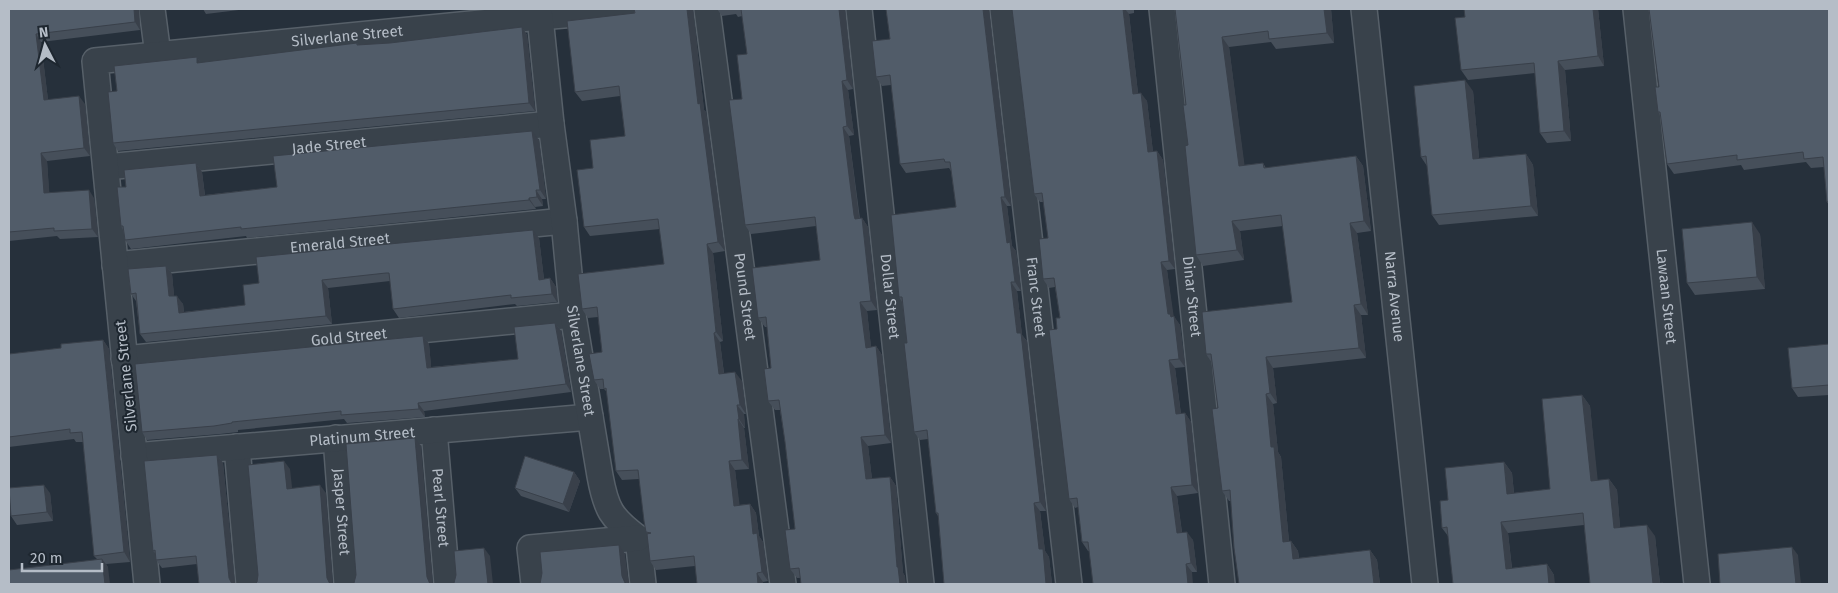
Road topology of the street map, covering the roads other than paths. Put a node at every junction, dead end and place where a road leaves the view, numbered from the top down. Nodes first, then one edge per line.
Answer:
1 (152, 9) edge
2 (707, 9) edge
3 (859, 9) edge
4 (1003, 9) edge
5 (1162, 9) edge
6 (1364, 9) edge
7 (1636, 9) edge
8 (622, 10) edge
9 (540, 18) junction
10 (158, 55) junction
11 (551, 124) junction
12 (106, 167) junction
13 (564, 220) junction
14 (115, 265) junction
15 (573, 315) junction
16 (124, 359) junction
17 (590, 417) junction
18 (434, 430) junction
19 (336, 438) junction
20 (237, 447) junction
21 (134, 456) junction
22 (638, 538) junction
23 (147, 584) edge
24 (250, 584) edge
25 (347, 584) edge
26 (447, 584) edge
27 (534, 584) edge
28 (643, 584) edge
29 (783, 584) edge
30 (921, 584) edge
31 (1069, 584) edge
32 (1222, 584) edge
33 (1425, 584) edge
34 (1697, 584) edge

1 - 10 street
2 - 29 street, Pound Street
3 - 30 street, Dollar Street
4 - 31 street, Franc Street
5 - 32 street, Dinar Street
6 - 33 street, Narra Avenue
7 - 34 street, Lawaan Street
8 - 9 street
9 - 10 street, Silverlane Street
9 - 11 street, Silverlane Street
10 - 12 street, Silverlane Street
11 - 12 street, Jade Street
11 - 13 street, Silverlane Street
12 - 14 street, Silverlane Street
13 - 14 street, Emerald Street
13 - 15 street, Silverlane Street
14 - 16 street, Silverlane Street
15 - 16 street, Gold Street
15 - 17 street, Silverlane Street
16 - 21 street, Silverlane Street
17 - 18 street, Platinum Street
17 - 22 street, Silverlane Street
18 - 19 street, Platinum Street
18 - 26 street, Pearl Street
19 - 20 street, Platinum Street
19 - 25 street, Jasper Street
20 - 21 street, Platinum Street
20 - 24 street
21 - 23 street, Silverlane Street
22 - 27 street
22 - 28 street

